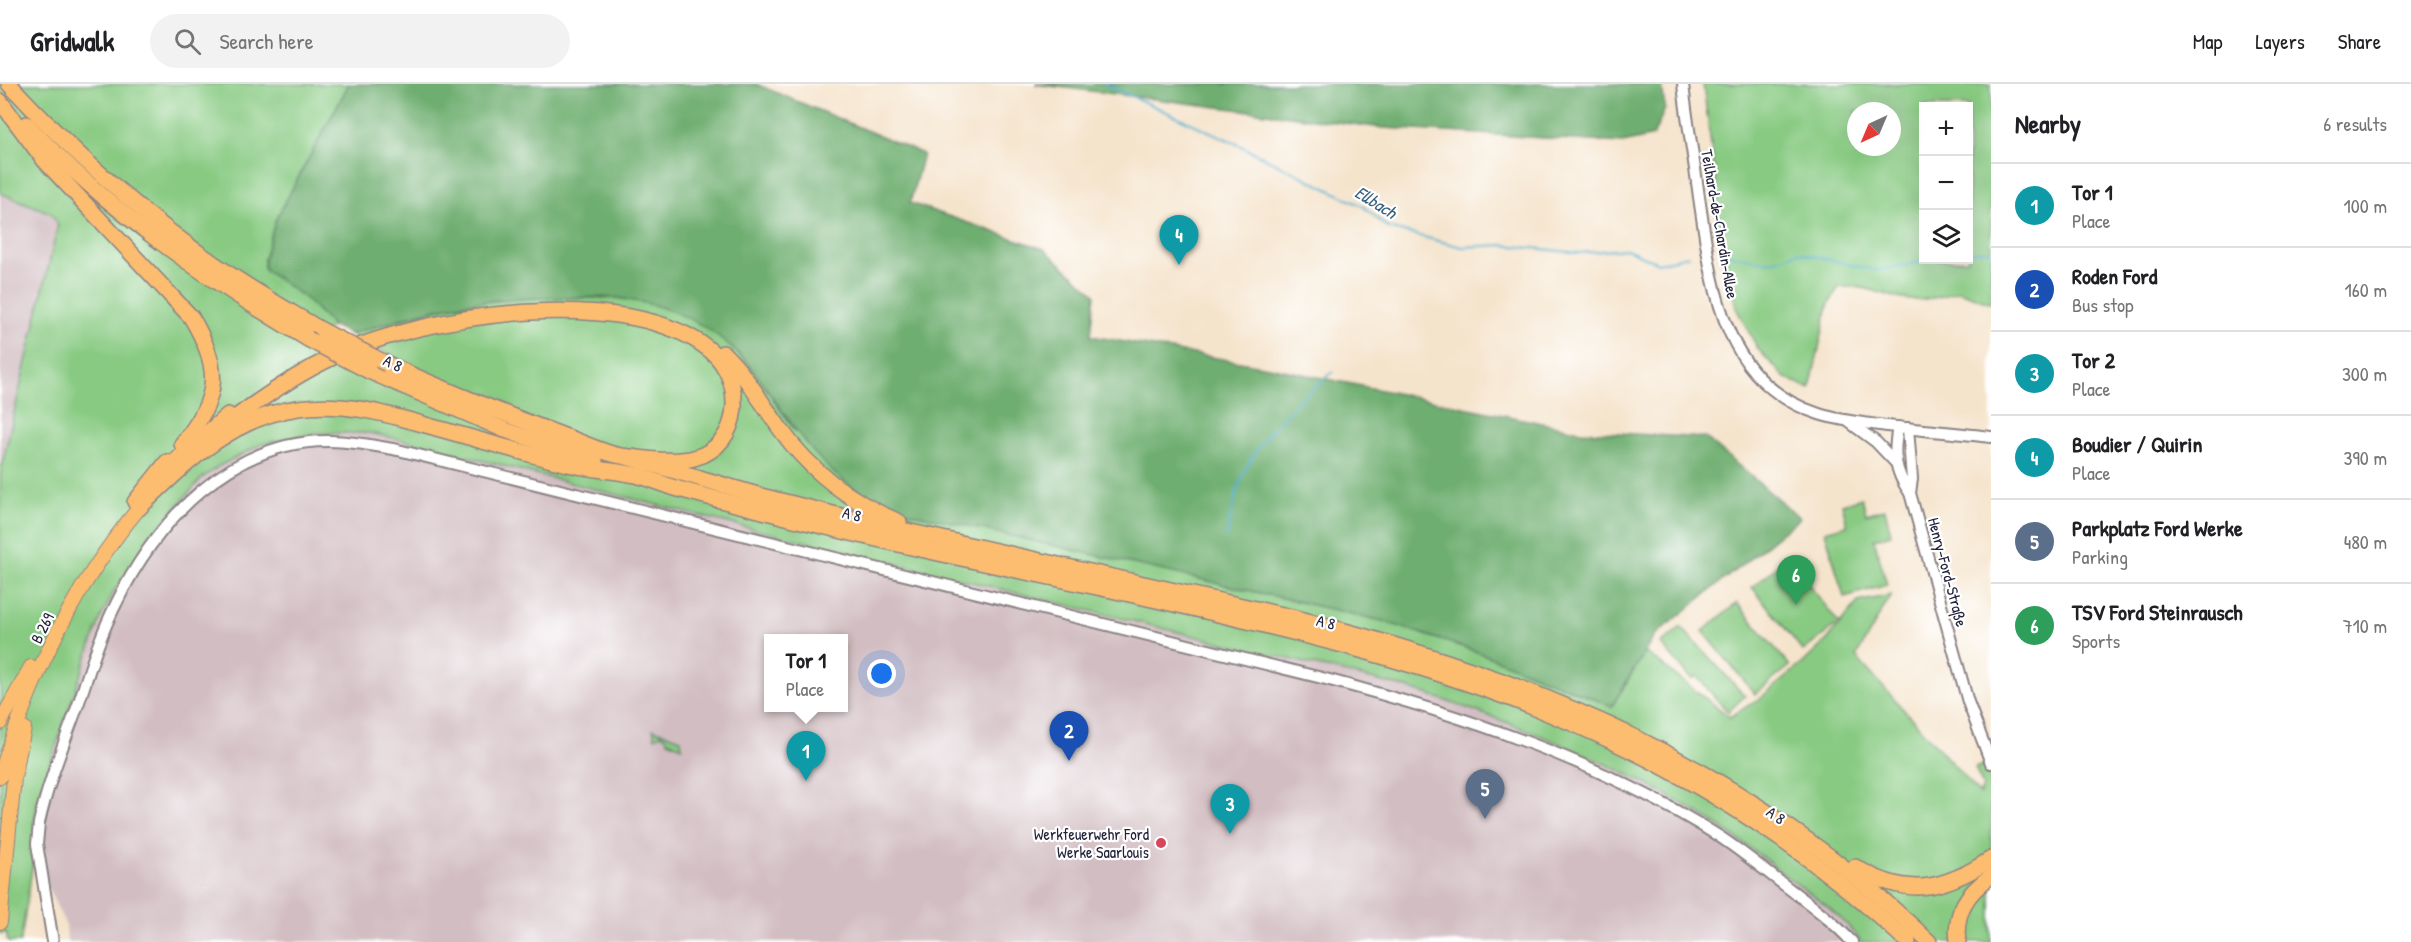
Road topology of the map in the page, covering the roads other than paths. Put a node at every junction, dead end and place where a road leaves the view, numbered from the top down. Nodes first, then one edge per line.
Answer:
1 (9, 84) edge
2 (1683, 84) edge
3 (0, 96) edge
4 (0, 101) edge
5 (1846, 420) junction
6 (1903, 427) junction
7 (1991, 437) edge
8 (627, 457) junction
9 (1895, 462) junction
10 (638, 475) junction
11 (1910, 493) junction
12 (137, 505) junction
13 (935, 537) junction
14 (51, 638) junction
15 (0, 723) edge
16 (0, 754) edge
17 (1991, 762) edge
18 (0, 777) edge
19 (1811, 842) junction
20 (1989, 863) edge
21 (0, 922) edge
22 (54, 942) edge
23 (1852, 942) edge
24 (1908, 942) edge
25 (1929, 942) edge
26 (1958, 942) edge

1 - 8 highway, A 8, bridge
2 - 5 street, Teilhard-de-Chardin-Allee
3 - 10 highway, A 8 / A 8, bridge
4 - 12 highway
5 - 6 street, Teilhard-de-Chardin-Allee
5 - 9 street
6 - 7 street, Teilhard-de-Chardin-Allee
6 - 9 street, Henry-Ford-Straße
6 - 11 street, Henry-Ford-Straße
8 - 12 highway
8 - 13 highway, A 8 / A 8
9 - 11 street, Henry-Ford-Straße
10 - 12 highway
10 - 24 highway, A 8 / A 8
11 - 17 street, Henry-Ford-Straße
12 - 13 highway
12 - 14 main road, B 269 / B 269
13 - 19 highway, A 8 / A 8
14 - 15 main road
14 - 16 main road
14 - 18 main road, B 269 / B 269
14 - 21 main road
19 - 20 highway
19 - 25 highway, A 8 / A 8
20 - 26 highway
22 - 23 street

